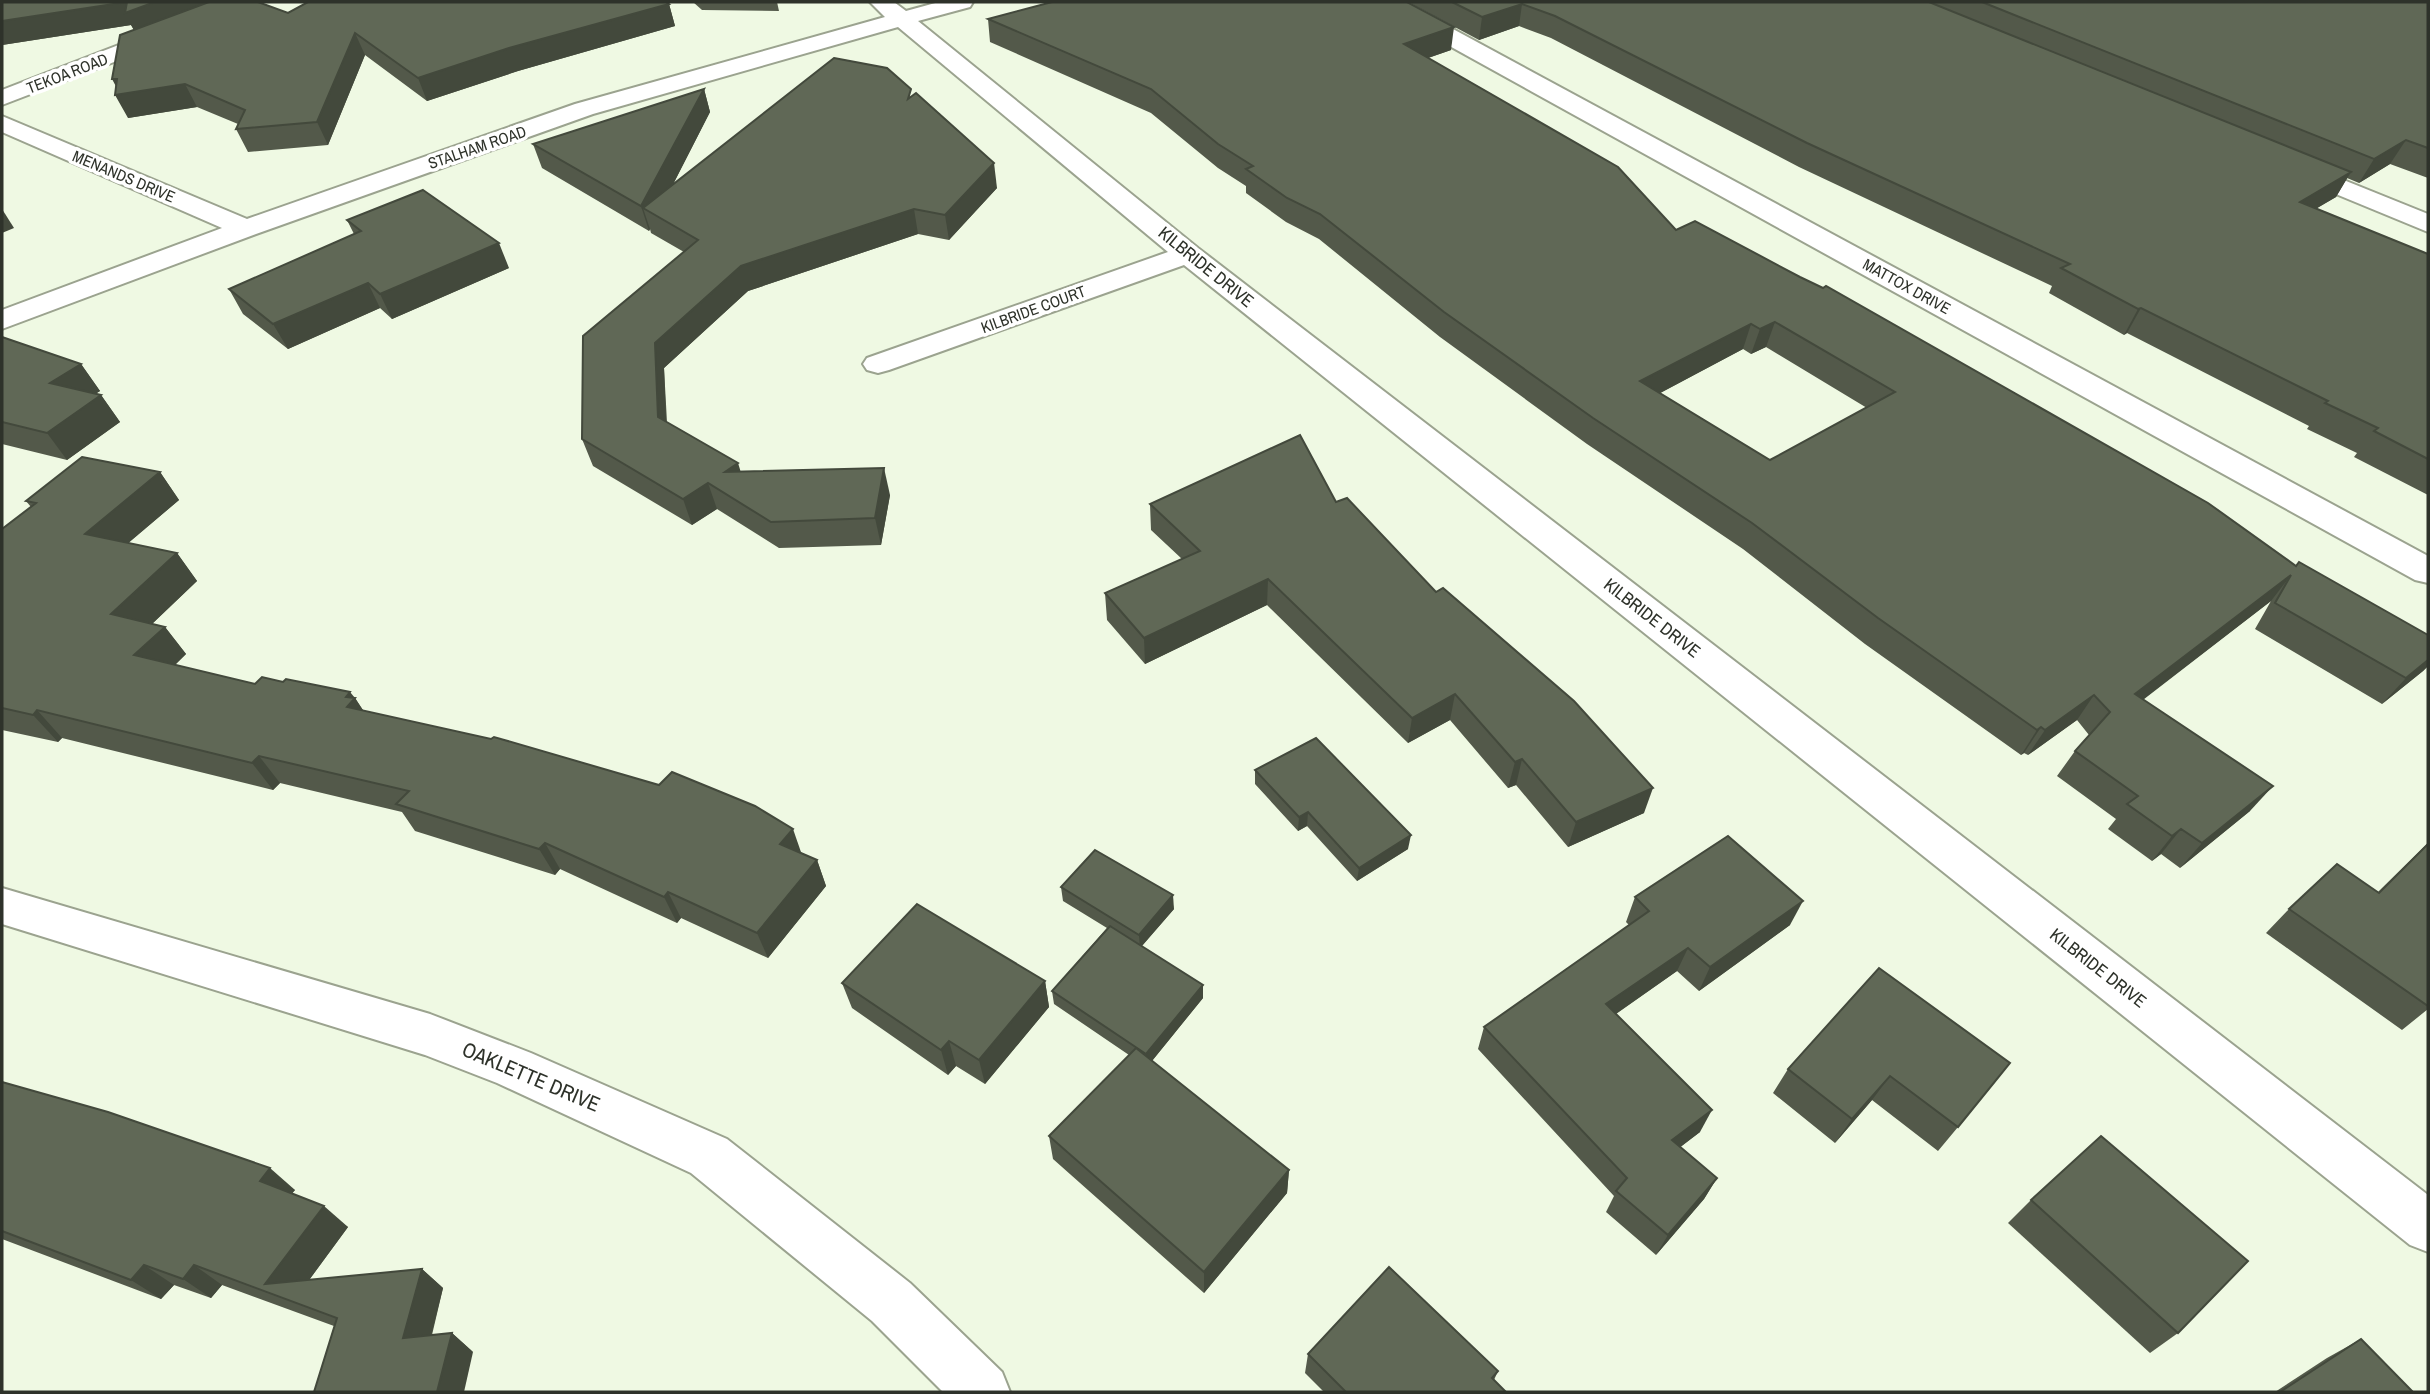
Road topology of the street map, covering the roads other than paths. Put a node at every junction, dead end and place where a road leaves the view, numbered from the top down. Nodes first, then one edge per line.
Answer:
1 (250, 2) edge
2 (962, 2) edge
3 (1387, 2) edge
4 (891, 10) edge
5 (2, 98) edge
6 (2, 123) edge
7 (2276, 160) edge
8 (2428, 224) edge
9 (246, 228) junction
10 (1188, 254) junction
11 (2, 320) edge
12 (878, 364) dead end
13 (2428, 570) edge
14 (2, 906) edge
15 (2428, 1227) edge
16 (982, 1392) edge

1 - 5 street, TEKOA ROAD
2 - 4 street, STALHAM ROAD
3 - 13 street, MATTOX DRIVE
4 - 9 street, STALHAM ROAD
4 - 10 street, KILBRIDE DRIVE
6 - 9 street, MENANDS DRIVE
7 - 8 street
9 - 11 street, STALHAM ROAD
10 - 12 street, KILBRIDE COURT
10 - 15 street, KILBRIDE DRIVE
14 - 16 street, OAKLETTE DRIVE

